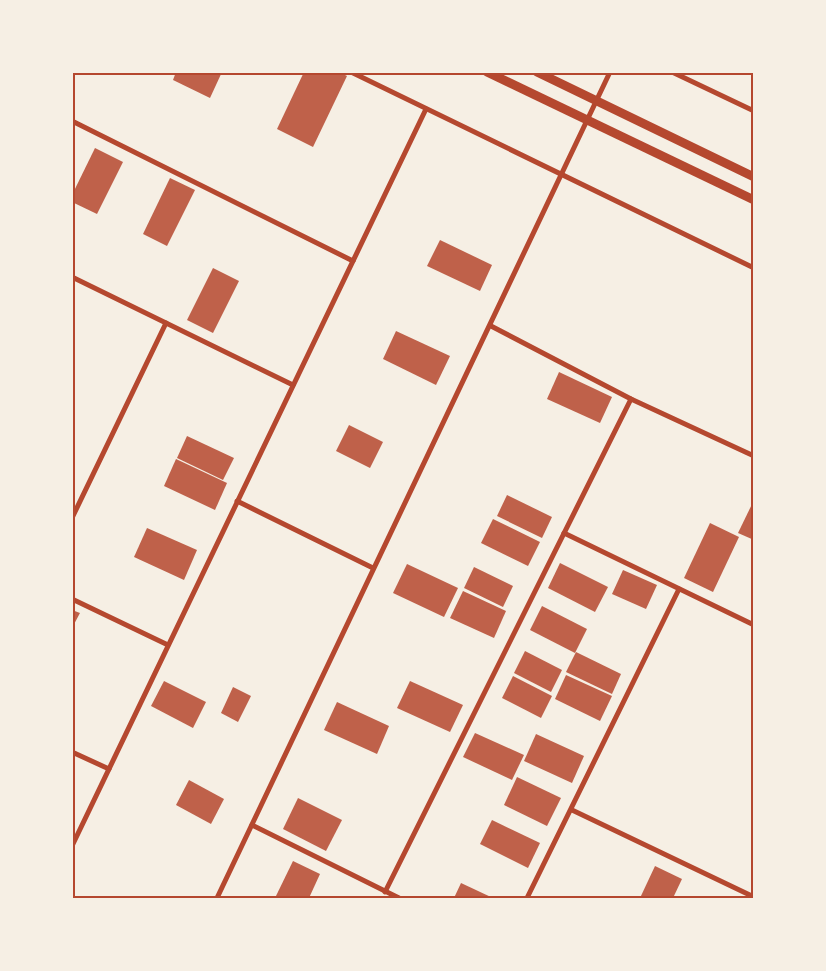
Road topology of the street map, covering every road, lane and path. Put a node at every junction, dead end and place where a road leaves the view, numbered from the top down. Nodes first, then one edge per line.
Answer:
1 (351, 72) edge
2 (487, 72) edge
3 (537, 72) edge
4 (610, 72) edge
5 (672, 72) edge
6 (596, 101) junction
7 (426, 109) junction
8 (754, 111) edge
9 (587, 120) junction
10 (72, 121) edge
11 (562, 175) junction
12 (754, 177) edge
13 (754, 200) edge
14 (353, 261) junction
15 (754, 268) edge
16 (72, 278) edge
17 (166, 323) junction
18 (491, 326) junction
19 (293, 385) junction
20 (631, 399) junction
21 (754, 456) edge
22 (237, 501) junction
23 (72, 518) edge
24 (564, 532) junction
25 (373, 568) junction
26 (679, 589) junction
27 (72, 599) edge
28 (754, 625) edge
29 (168, 645) junction
30 (72, 752) edge
31 (109, 769) junction
32 (572, 810) junction
33 (252, 826) junction
34 (72, 846) edge
35 (386, 892) junction
36 (217, 898) edge
37 (399, 898) edge
38 (527, 898) edge
39 (754, 898) edge

1 - 7 street
2 - 9 street
3 - 6 street
4 - 6 street
5 - 8 street
6 - 9 street
6 - 12 street
7 - 11 street
7 - 14 street
9 - 11 street
9 - 13 street
10 - 14 street
11 - 15 street
11 - 18 street
14 - 19 street
16 - 17 street
17 - 19 street
17 - 23 street
18 - 20 street
18 - 25 street
19 - 22 street
20 - 21 street
20 - 24 street
22 - 25 street
22 - 29 street
24 - 26 street
24 - 35 street
25 - 33 street
26 - 28 street
26 - 32 street
27 - 29 street
29 - 31 street
30 - 31 street
31 - 34 street
32 - 38 street
32 - 39 street
33 - 35 street
33 - 36 street
35 - 37 street

